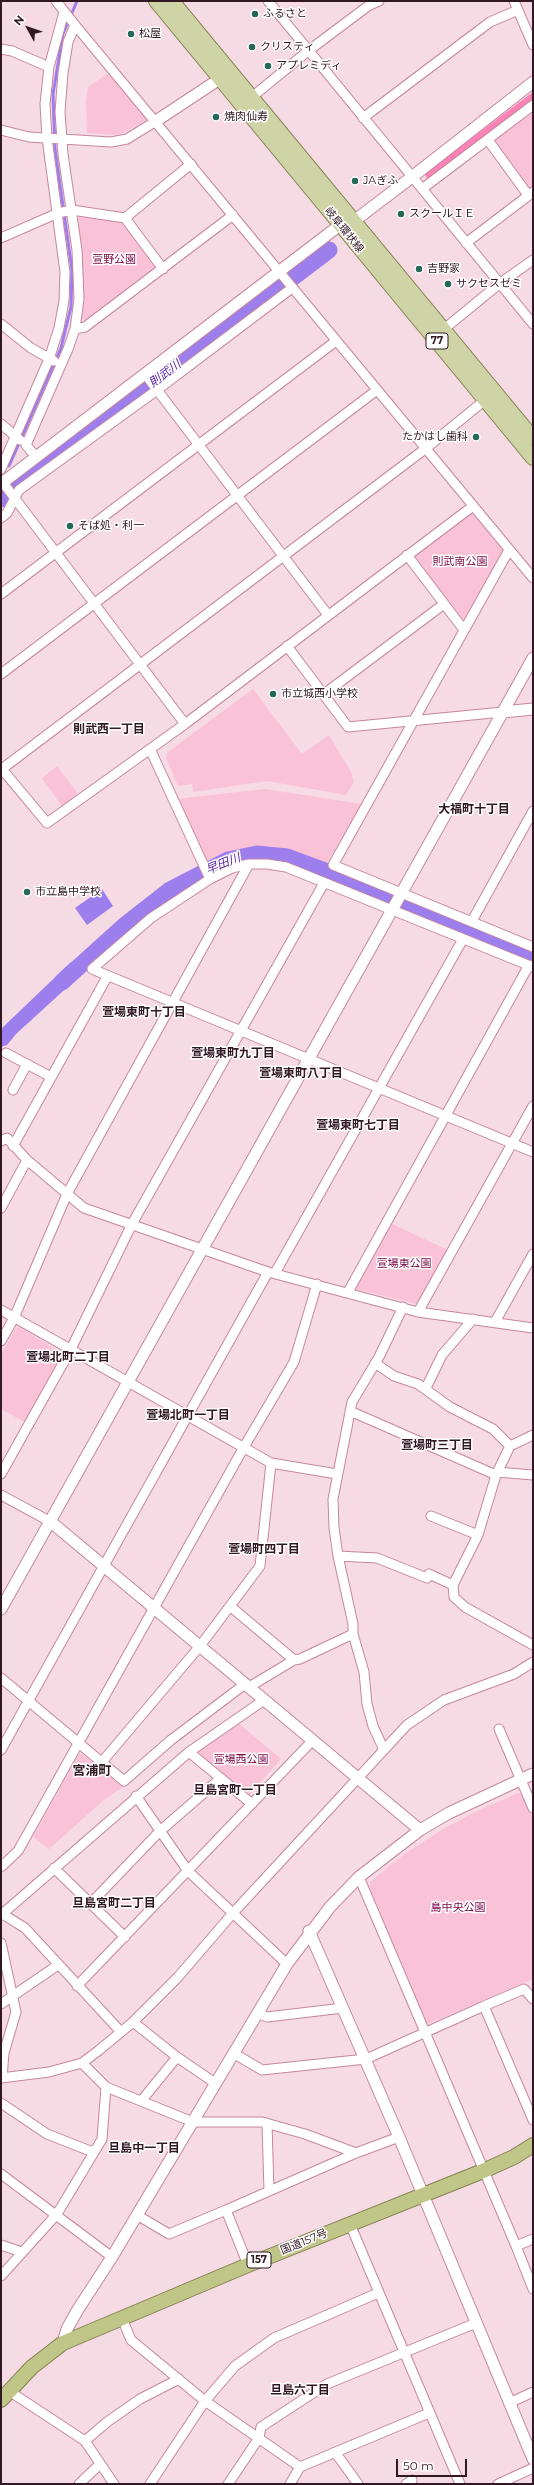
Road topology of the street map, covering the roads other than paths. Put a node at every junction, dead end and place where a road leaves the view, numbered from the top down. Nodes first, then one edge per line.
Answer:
1 (56, 1) edge
2 (156, 1) edge
3 (172, 1) edge
4 (268, 1) edge
5 (379, 1) edge
6 (516, 5) edge
7 (69, 18) junction
8 (533, 45) edge
9 (1, 49) edge
10 (308, 52) junction
11 (49, 67) junction
12 (221, 78) junction
13 (533, 82) edge
14 (252, 97) junction
15 (533, 106) edge
16 (363, 118) junction
17 (156, 121) junction
18 (1, 130) edge
19 (54, 138) junction
20 (488, 140) junction
21 (191, 164) junction
22 (412, 177) junction
23 (422, 189) junction
24 (531, 194) edge
25 (65, 212) junction
26 (233, 215) junction
27 (125, 218) junction
28 (354, 221) junction
29 (340, 225) junction
30 (1, 238) edge
31 (466, 243) junction
32 (533, 260) edge
33 (163, 269) junction
34 (287, 281) junction
35 (499, 284) junction
36 (531, 319) edge
37 (1, 324) edge
38 (75, 329) junction
39 (443, 330) junction
40 (336, 341) junction
41 (56, 362) junction
42 (152, 383) junction
43 (377, 390) junction
44 (485, 400) junction
45 (1, 424) edge
46 (533, 438) edge
47 (21, 441) junction
48 (199, 444) junction
49 (426, 449) junction
50 (36, 457) junction
51 (533, 458) edge
52 (1, 469) edge
53 (6, 488) edge
54 (238, 496) junction
55 (473, 506) junction
56 (1, 518) edge
57 (509, 550) junction
58 (57, 552) junction
59 (284, 554) junction
60 (407, 555) junction
61 (533, 578) edge
62 (1, 594) edge
63 (96, 604) junction
64 (444, 604) junction
65 (328, 615) junction
66 (464, 630) junction
67 (287, 646) junction
68 (533, 658) edge
69 (140, 664) junction
70 (1, 674) edge
71 (324, 694) junction
72 (533, 709) edge
73 (503, 712) junction
74 (415, 720) junction
75 (185, 724) junction
76 (150, 749) junction
77 (1, 768) edge
78 (533, 811) edge
79 (249, 864) junction
80 (209, 878) junction
81 (324, 882) junction
82 (397, 902) junction
83 (472, 921) junction
84 (463, 939) junction
85 (533, 947) edge
86 (531, 966) edge
87 (107, 977) junction
88 (172, 1004) junction
89 (240, 1031) junction
90 (6, 1053) dead end
91 (307, 1058) junction
92 (27, 1064) junction
93 (51, 1077) junction
94 (379, 1088) junction
95 (13, 1090) dead end
96 (533, 1106) edge
97 (445, 1116) junction
98 (1, 1141) edge
99 (511, 1143) junction
100 (13, 1146) junction
101 (533, 1152) edge
102 (27, 1160) junction
103 (67, 1194) junction
104 (1, 1208) edge
105 (132, 1224) junction
106 (202, 1249) junction
107 (533, 1254) edge
108 (272, 1273) junction
109 (317, 1284) junction
110 (348, 1292) junction
111 (403, 1307) junction
112 (1, 1310) edge
113 (418, 1312) junction
114 (14, 1318) junction
115 (473, 1319) junction
116 (495, 1322) junction
117 (533, 1328) edge
118 (1, 1341) edge
119 (71, 1348) junction
120 (375, 1364) junction
121 (130, 1381) junction
122 (426, 1388) junction
123 (350, 1411) junction
124 (187, 1416) junction
125 (533, 1435) edge
126 (510, 1446) junction
127 (244, 1447) junction
128 (271, 1462) junction
129 (1, 1474) edge
130 (337, 1474) junction
131 (496, 1474) junction
132 (533, 1475) edge
133 (1, 1495) edge
134 (432, 1516) dead end
135 (51, 1522) junction
136 (478, 1535) junction
137 (338, 1556) junction
138 (103, 1565) junction
139 (453, 1585) junction
140 (230, 1606) junction
141 (154, 1608) junction
142 (1, 1609) edge
143 (353, 1634) junction
144 (533, 1645) edge
145 (200, 1646) junction
146 (294, 1660) junction
147 (533, 1662) edge
148 (1, 1678) edge
149 (247, 1685) junction
150 (264, 1700) junction
151 (28, 1701) junction
152 (499, 1729) dead end
153 (313, 1740) junction
154 (78, 1744) junction
155 (1, 1750) edge
156 (384, 1750) junction
157 (189, 1752) junction
158 (101, 1763) junction
159 (533, 1774) edge
160 (358, 1777) junction
161 (221, 1778) junction
162 (520, 1779) junction
163 (136, 1796) junction
164 (252, 1804) junction
165 (533, 1808) edge
166 (420, 1830) junction
167 (160, 1831) junction
168 (1, 1867) edge
169 (54, 1868) junction
170 (188, 1872) junction
171 (359, 1877) junction
172 (90, 1904) junction
173 (233, 1913) junction
174 (1, 1914) edge
175 (310, 1931) junction
176 (125, 1937) junction
177 (1, 1944) edge
178 (286, 1964) junction
179 (58, 1966) junction
180 (77, 1986) junction
181 (529, 1987) edge
182 (11, 1997) junction
183 (533, 1999) edge
184 (1, 2004) edge
185 (484, 2006) junction
186 (343, 2008) junction
187 (257, 2013) junction
188 (133, 2022) junction
189 (121, 2032) junction
190 (426, 2032) junction
191 (233, 2053) junction
192 (178, 2057) junction
193 (366, 2059) junction
194 (82, 2063) junction
195 (1, 2078) edge
196 (215, 2083) junction
197 (106, 2088) junction
198 (142, 2100) junction
199 (1, 2103) edge
200 (533, 2120) edge
201 (192, 2122) junction
202 (267, 2124) junction
203 (399, 2137) junction
204 (533, 2145) edge
205 (94, 2152) junction
206 (356, 2153) junction
207 (483, 2171) junction
208 (1, 2174) edge
209 (269, 2191) junction
210 (421, 2195) junction
211 (226, 2210) junction
212 (57, 2214) junction
213 (137, 2215) junction
214 (350, 2224) junction
215 (533, 2239) edge
216 (1, 2245) edge
217 (516, 2246) junction
218 (22, 2252) junction
219 (112, 2257) junction
220 (248, 2265) junction
221 (1, 2276) edge
222 (533, 2289) edge
223 (378, 2293) junction
224 (122, 2318) junction
225 (476, 2323) junction
226 (63, 2343) junction
227 (403, 2352) junction
228 (179, 2379) junction
229 (4, 2392) edge
230 (533, 2392) edge
231 (205, 2401) junction
232 (509, 2403) junction
233 (429, 2413) junction
234 (259, 2438) junction
235 (85, 2441) junction
236 (335, 2452) junction
237 (533, 2459) edge
238 (100, 2464) junction
239 (300, 2467) junction
240 (533, 2468) edge
241 (79, 2484) edge
242 (114, 2484) edge
243 (150, 2484) edge
244 (228, 2484) edge
245 (290, 2484) edge
246 (358, 2484) edge
247 (460, 2484) edge
248 (498, 2484) edge

1 - 7 street
2 - 12 main road, 岐阜環状線 / 77
3 - 14 main road, 岐阜環状線 / 77
4 - 10 street
5 - 10 street
6 - 8 street
6 - 16 street
7 - 11 street
7 - 17 street
7 - 19 street
9 - 11 street
10 - 14 street
10 - 16 street
11 - 19 street
12 - 17 street
12 - 29 main road, 岐阜環状線 / 77
13 - 22 street
14 - 28 main road, 岐阜環状線 / 77
15 - 20 street
16 - 22 street
17 - 19 street
17 - 21 street
18 - 19 street
19 - 25 street
19 - 25 street
20 - 23 street
20 - 24 street
21 - 26 street
21 - 27 street
22 - 23 street
22 - 28 street
23 - 31 street
24 - 31 street
25 - 27 street
25 - 30 street
25 - 38 street
25 - 41 street
26 - 33 street
26 - 34 street
27 - 33 street
28 - 29 street
28 - 39 main road, 岐阜環状線 / 77
29 - 34 street
29 - 44 main road, 岐阜環状線 / 77
31 - 35 street
32 - 35 street
33 - 38 street
34 - 40 street
34 - 42 street
34 - 42 street
35 - 36 street
35 - 39 street
37 - 41 street
38 - 41 street
39 - 46 main road, 岐阜環状線 / 77
40 - 43 street
40 - 48 street
41 - 47 street
41 - 47 street
42 - 48 street
42 - 50 street
42 - 53 street
43 - 49 street
43 - 54 street
44 - 49 street
44 - 51 main road, 岐阜環状線 / 77
45 - 47 street
47 - 50 street
47 - 52 street
48 - 54 street
48 - 58 street
49 - 55 street
49 - 59 street
50 - 53 street
53 - 56 street
53 - 58 street
54 - 59 street
54 - 63 street
55 - 57 street
55 - 60 street
57 - 61 street
57 - 66 street
58 - 62 street
58 - 63 street
59 - 65 street
59 - 69 street
60 - 64 street
60 - 65 street
63 - 69 street
63 - 70 street
64 - 66 street
64 - 71 street
65 - 67 street
66 - 74 street
67 - 71 street
67 - 75 street
68 - 73 street
69 - 75 street
69 - 77 street
71 - 74 street
72 - 73 street
73 - 74 street
73 - 82 street
74 - 82 street
75 - 76 street
76 - 77 street
76 - 80 street
78 - 83 street
79 - 80 street
79 - 81 street
79 - 88 street
80 - 87 street
81 - 82 street
81 - 89 street
82 - 83 street
82 - 84 street
82 - 91 street
83 - 85 street
84 - 86 street
84 - 94 street
86 - 97 street
87 - 88 street
87 - 93 street
88 - 89 street
88 - 103 street
89 - 91 street
89 - 105 street
90 - 92 street
91 - 94 street
91 - 106 street
92 - 93 street
92 - 95 street
93 - 100 street
94 - 97 street
94 - 108 street
96 - 99 street
97 - 99 street
97 - 110 street
98 - 100 street
99 - 101 street
99 - 113 street
100 - 102 street
102 - 103 street
102 - 104 street
103 - 105 street
103 - 114 street
105 - 106 street
105 - 119 street
106 - 108 street
106 - 121 street
107 - 116 street
108 - 109 street
108 - 124 street
109 - 110 street
109 - 127 street
110 - 111 street
111 - 113 street
111 - 120 street
112 - 114 street
113 - 115 street
114 - 118 street
114 - 119 street
115 - 116 street
115 - 122 street
116 - 117 street
119 - 121 street
119 - 129 street
120 - 122 street
120 - 123 street
121 - 124 street
121 - 135 street
122 - 126 street
123 - 130 street
123 - 131 street
124 - 127 street
124 - 138 street
125 - 126 street
126 - 131 street
127 - 128 street
127 - 141 street
128 - 130 street
128 - 140 street
130 - 137 street
131 - 132 street
131 - 136 street
133 - 135 street
134 - 136 street
135 - 138 street
135 - 142 street
136 - 139 street
137 - 139 street
137 - 143 street
138 - 141 street
138 - 151 street
139 - 144 street
140 - 145 street
140 - 146 street
141 - 145 street
141 - 154 street
143 - 146 street
143 - 156 street
145 - 149 street
145 - 158 street
146 - 149 street
147 - 156 street
148 - 151 street
149 - 150 street
149 - 158 street
150 - 153 street
150 - 157 street
151 - 154 street
151 - 155 street
152 - 162 street
153 - 160 street
153 - 164 street
154 - 158 street
154 - 168 street
156 - 160 street
157 - 161 street
157 - 163 street
159 - 162 street
160 - 166 street
160 - 173 street
161 - 164 street
161 - 167 street
162 - 165 street
162 - 166 street
163 - 167 street
163 - 169 street
164 - 170 street
166 - 171 street
167 - 170 street
167 - 172 street
169 - 172 street
169 - 174 street
170 - 173 street
170 - 176 street
171 - 175 street
171 - 190 street
172 - 176 street
173 - 178 street
173 - 188 street
174 - 179 street
175 - 178 street
175 - 186 street
176 - 180 street
177 - 182 street
178 - 187 street
179 - 180 street
179 - 182 street
180 - 189 street
181 - 183 street
181 - 185 street
182 - 184 street
182 - 195 street
185 - 190 street
185 - 200 street
186 - 187 street
186 - 193 street
187 - 191 street
188 - 189 street
188 - 192 street
189 - 194 street
190 - 193 street
190 - 207 street
191 - 193 street
191 - 196 street
192 - 196 street
192 - 198 street
193 - 203 street
194 - 195 street
194 - 197 street
196 - 201 street
197 - 198 street
197 - 205 street
198 - 201 street
199 - 205 street
201 - 202 street
201 - 213 street
202 - 206 street
202 - 209 street
203 - 206 street
203 - 210 street
204 - 207 highway, 国道157号 / 157
205 - 212 street
206 - 209 street
207 - 210 highway, 国道157号 / 157
207 - 217 street
208 - 212 street
209 - 211 street
210 - 214 highway, 国道157号 / 157
210 - 225 street
211 - 213 street
211 - 220 street
212 - 218 street
212 - 219 street
213 - 219 street
214 - 220 highway, 国道157号 / 157
214 - 223 street
215 - 217 street
216 - 218 street
217 - 222 street
218 - 221 street
219 - 226 street
220 - 224 highway, 国道157号 / 157
223 - 227 street
223 - 231 street
224 - 226 highway, 国道157号 / 157
224 - 228 street
225 - 227 street
225 - 232 street
226 - 229 highway, 国道157号 / 157
227 - 233 street
227 - 234 street
228 - 231 street
228 - 235 street
229 - 235 street
230 - 232 street
231 - 234 street
231 - 243 street
232 - 237 street
233 - 236 street
233 - 247 street
234 - 239 street
234 - 244 street
235 - 238 street
236 - 239 street
236 - 246 street
238 - 241 street
238 - 242 street
239 - 245 street
240 - 248 street

